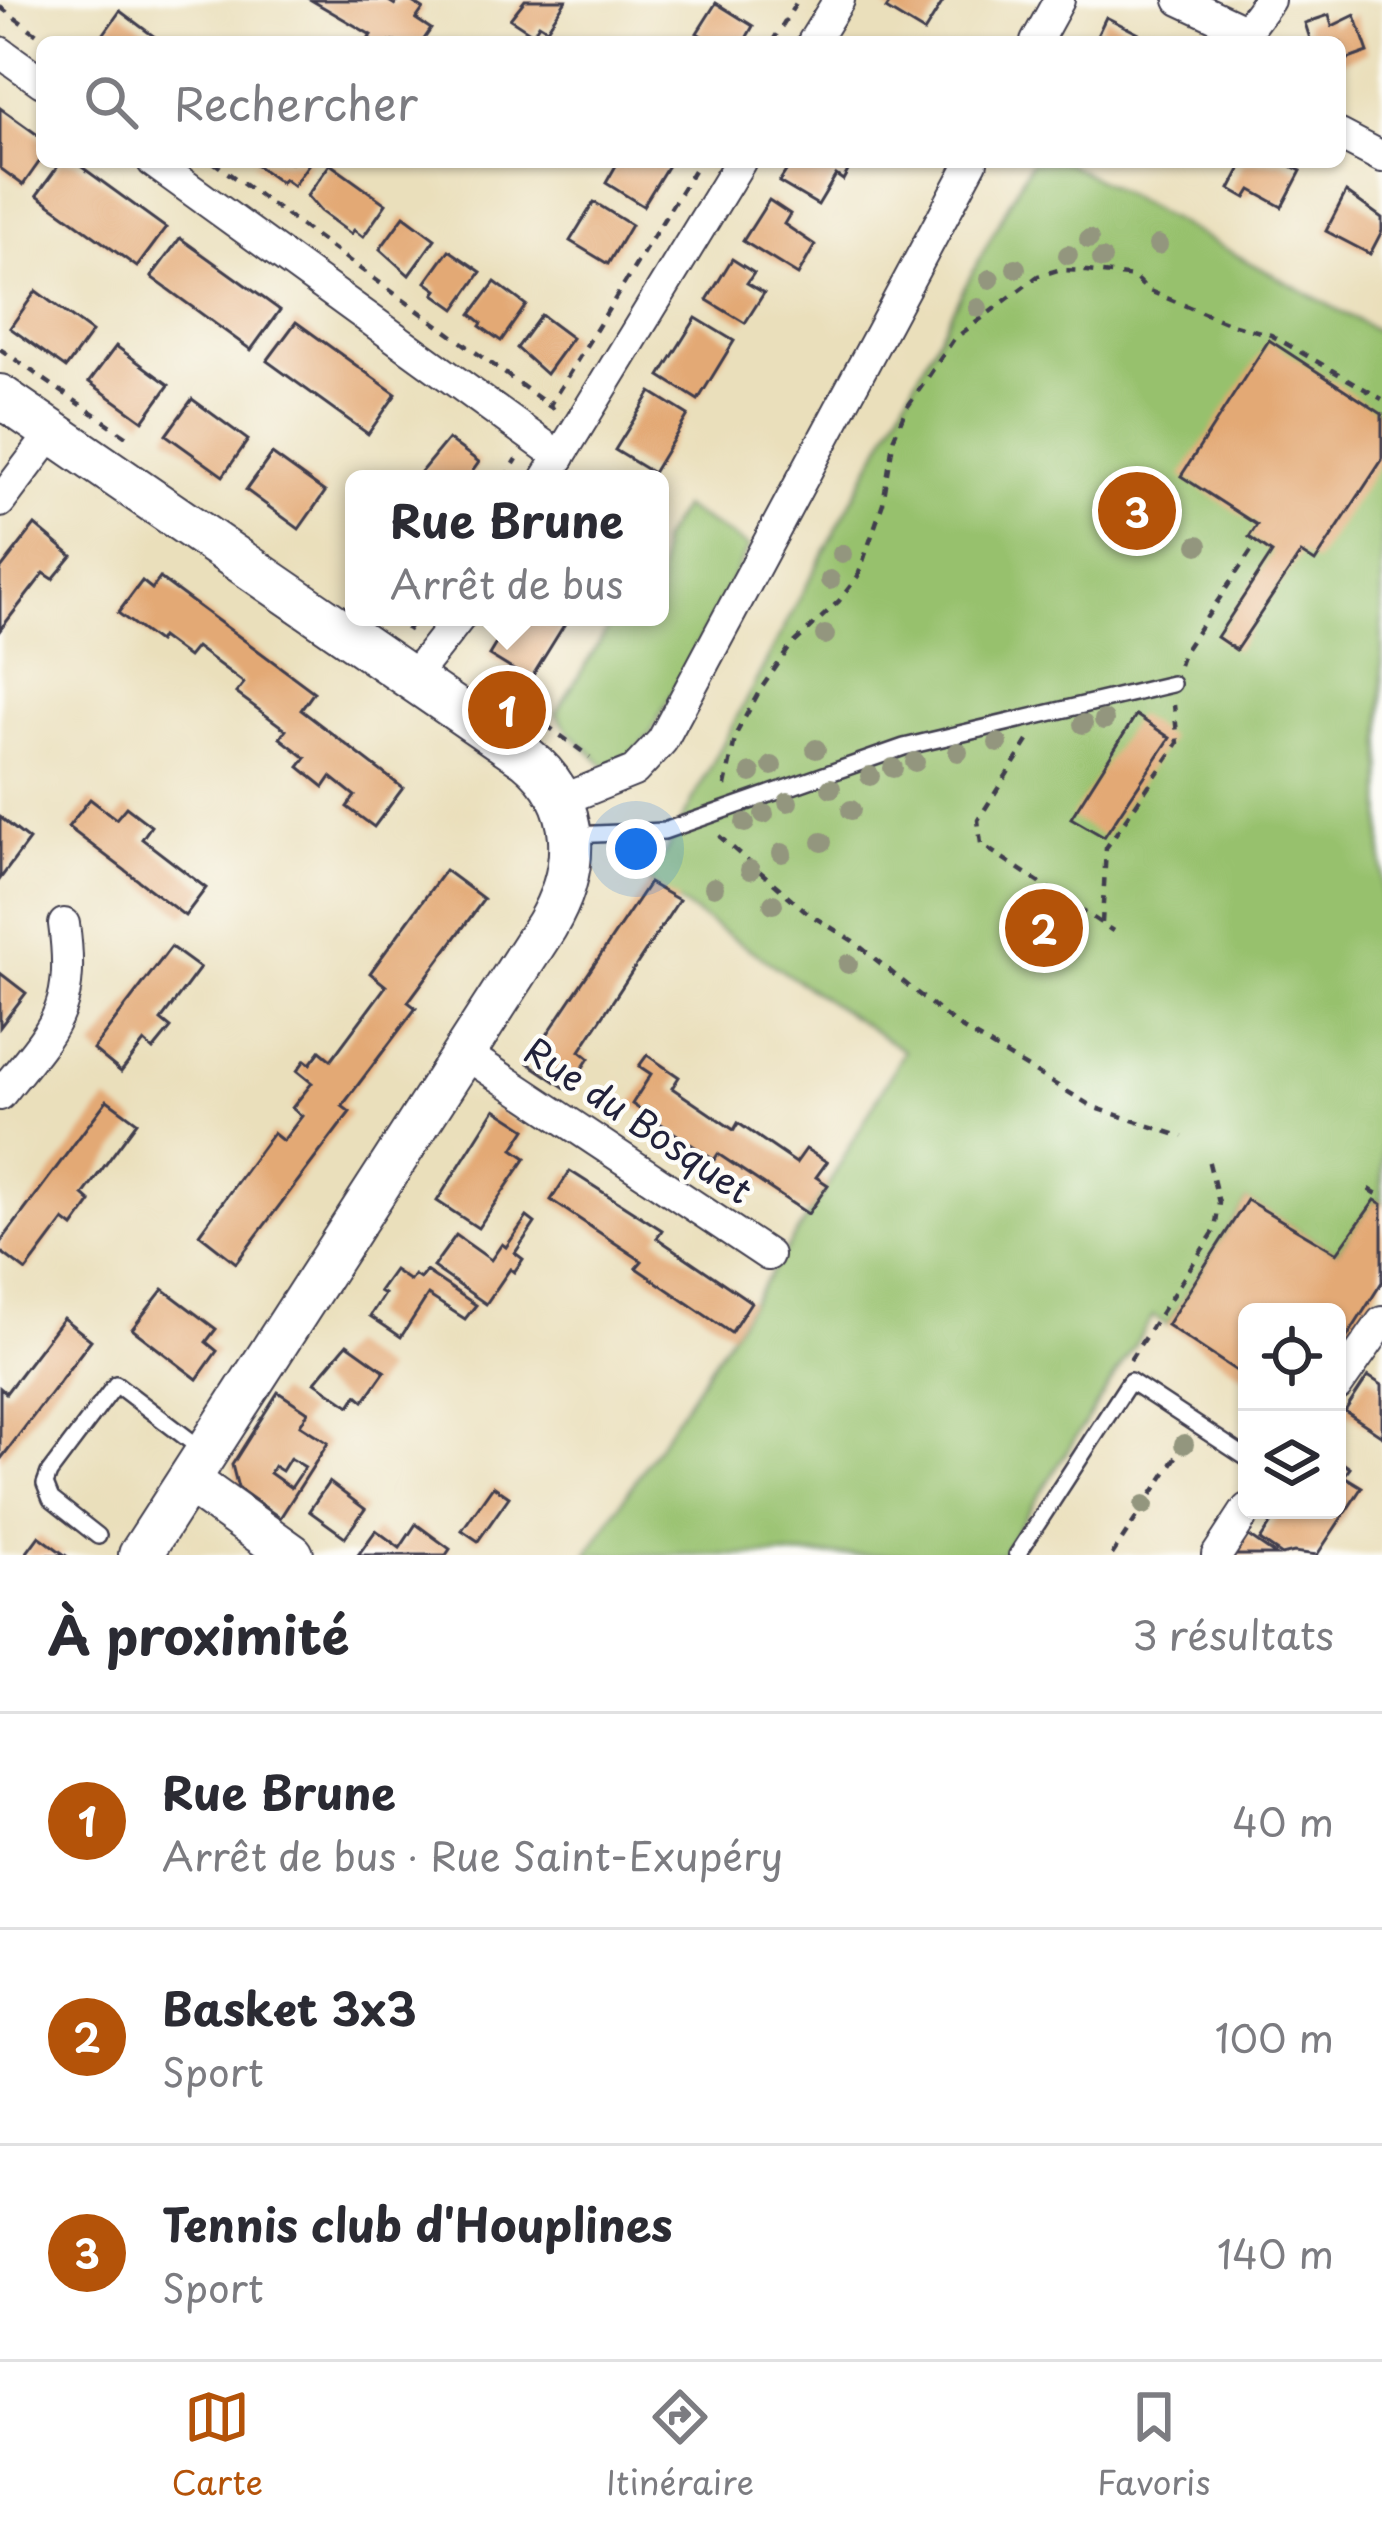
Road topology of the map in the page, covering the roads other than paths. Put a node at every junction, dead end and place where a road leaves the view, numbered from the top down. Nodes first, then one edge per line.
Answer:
1 (839, 0) edge
2 (1059, 0) edge
3 (1180, 0) edge
4 (1269, 0) edge
5 (817, 36) edge
6 (1039, 36) edge
7 (1247, 36) edge
8 (1250, 36) edge
9 (0, 52) edge
10 (36, 78) edge
11 (1346, 138) edge
12 (1382, 157) edge
13 (161, 168) edge
14 (736, 168) edge
15 (969, 168) edge
16 (0, 396) edge
17 (52, 433) junction
18 (553, 468) edge
19 (0, 502) edge
20 (453, 626) edge
21 (412, 678) junction
22 (1172, 684) road end
23 (566, 818) junction
24 (64, 924) dead end
25 (464, 1053) junction
26 (0, 1095) edge
27 (768, 1255) dead end
28 (1382, 1322) edge
29 (1346, 1373) edge
30 (1238, 1452) edge
31 (198, 1468) junction
32 (1240, 1519) edge
33 (98, 1536) dead end
34 (140, 1555) edge
35 (292, 1555) edge
36 (1017, 1555) edge
37 (1217, 1555) edge

1 - 5 street
2 - 6 street
3 - 7 street
4 - 8 street
9 - 10 street
11 - 12 street
13 - 18 street
14 - 18 street
15 - 23 street
16 - 17 street
17 - 19 street
17 - 21 street
20 - 21 street
21 - 23 street
22 - 23 lane
23 - 25 street
24 - 26 street
25 - 27 street, Rue du Bosquet
25 - 31 street
28 - 29 street
30 - 36 lane
31 - 33 lane
31 - 34 street
31 - 35 street
32 - 37 street

